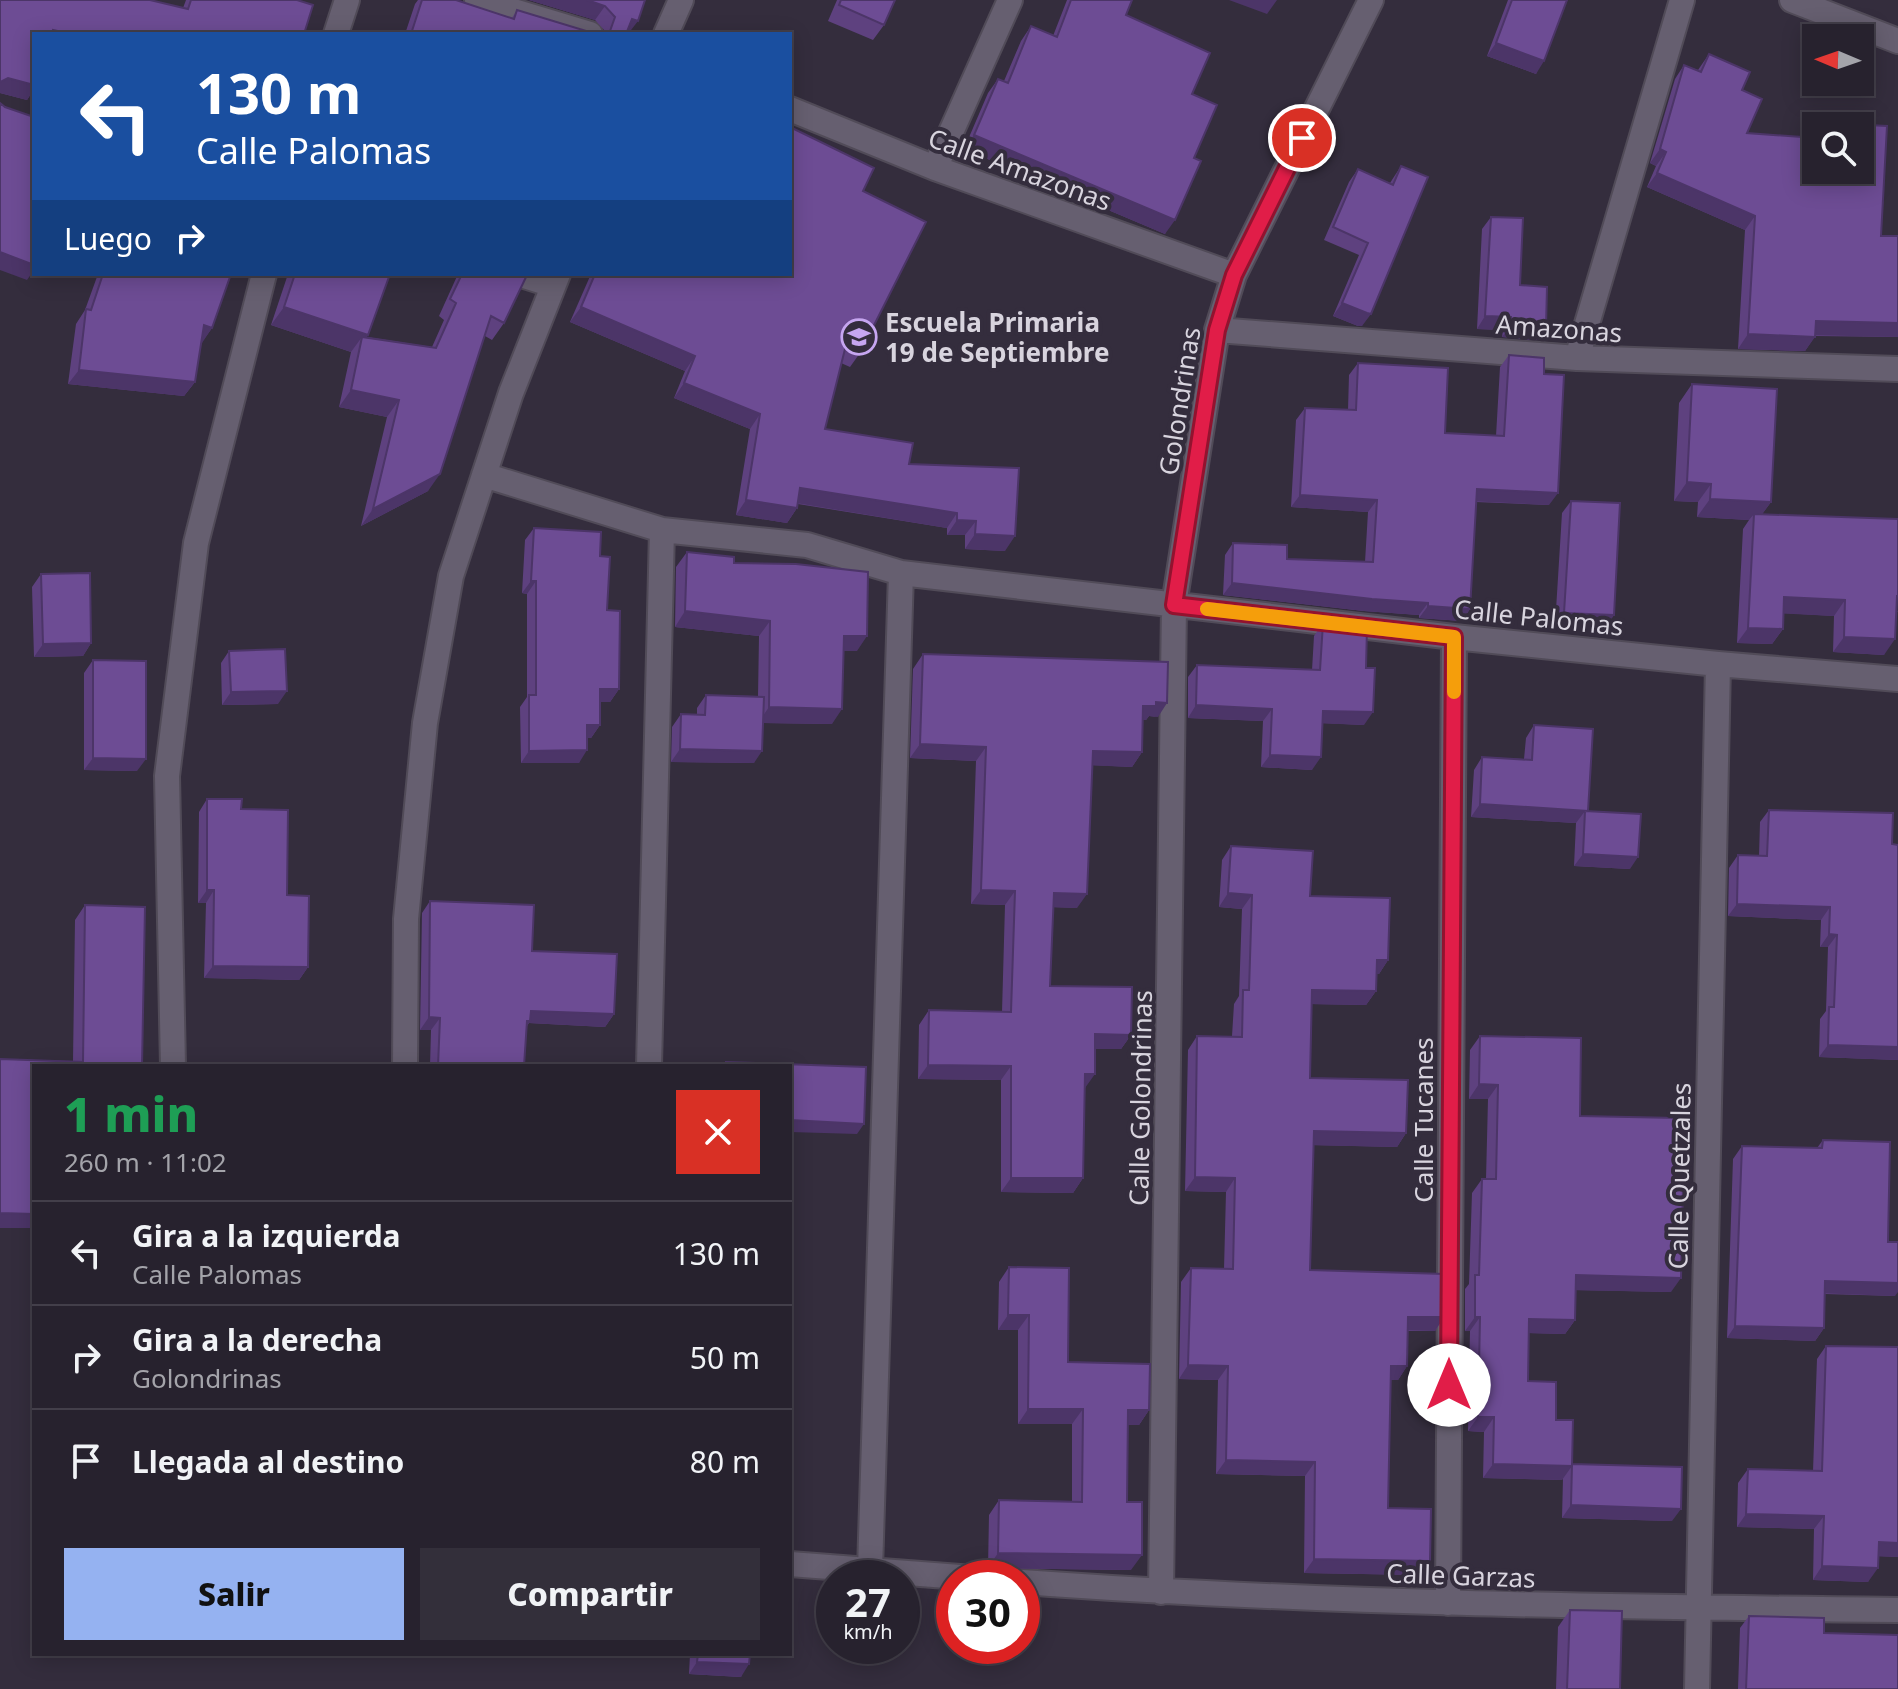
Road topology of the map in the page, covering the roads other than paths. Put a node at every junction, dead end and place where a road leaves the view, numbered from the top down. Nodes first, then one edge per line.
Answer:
1 (347, 0) edge
2 (477, 0) edge
3 (681, 0) edge
4 (1010, 0) edge
5 (1371, 0) edge
6 (1682, 0) edge
7 (1792, 0) edge
8 (337, 32) edge
9 (583, 32) edge
10 (667, 32) edge
11 (1898, 41) edge
12 (792, 110) edge
13 (935, 168) junction
14 (1234, 275) junction
15 (263, 276) edge
16 (530, 276) edge
17 (555, 280) edge
18 (1217, 330) junction
19 (1577, 358) junction
20 (1898, 369) edge
21 (484, 475) junction
22 (662, 530) junction
23 (901, 573) junction
24 (1174, 605) junction
25 (1454, 637) junction
26 (1718, 664) junction
27 (1898, 679) edge
28 (173, 1064) edge
29 (405, 1064) edge
30 (649, 1064) edge
31 (870, 1560) edge
32 (792, 1564) edge
33 (816, 1566) edge
34 (1040, 1583) edge
35 (1161, 1592) junction
36 (1448, 1603) junction
37 (1697, 1608) junction
38 (1898, 1610) edge
39 (1697, 1689) edge

1 - 8 street
2 - 9 street
3 - 10 street
4 - 13 street
5 - 14 street, Golondrinas
6 - 19 street
7 - 11 street
12 - 13 street, Calle Amazonas
13 - 14 street, Calle Amazonas
14 - 18 street, Golondrinas
15 - 28 street
16 - 17 street
17 - 21 street
18 - 19 street, Amazonas
18 - 24 street, Golondrinas
19 - 20 street, Amazonas
21 - 22 street, Calle Palomas
21 - 29 street
22 - 23 street, Calle Palomas
22 - 30 street
23 - 24 street, Calle Palomas
23 - 31 street
24 - 25 street, Calle Palomas
24 - 35 street, Calle Golondrinas
25 - 26 street, Calle Palomas
25 - 36 street, Calle Tucanes
26 - 27 street, Calle Palomas
26 - 37 street, Calle Quetzales
32 - 33 street
34 - 35 street, Calle Garzas
35 - 36 street, Calle Garzas
36 - 37 street, Calle Garzas
37 - 38 street, Calle Garzas
37 - 39 street, Calle Quetzales

